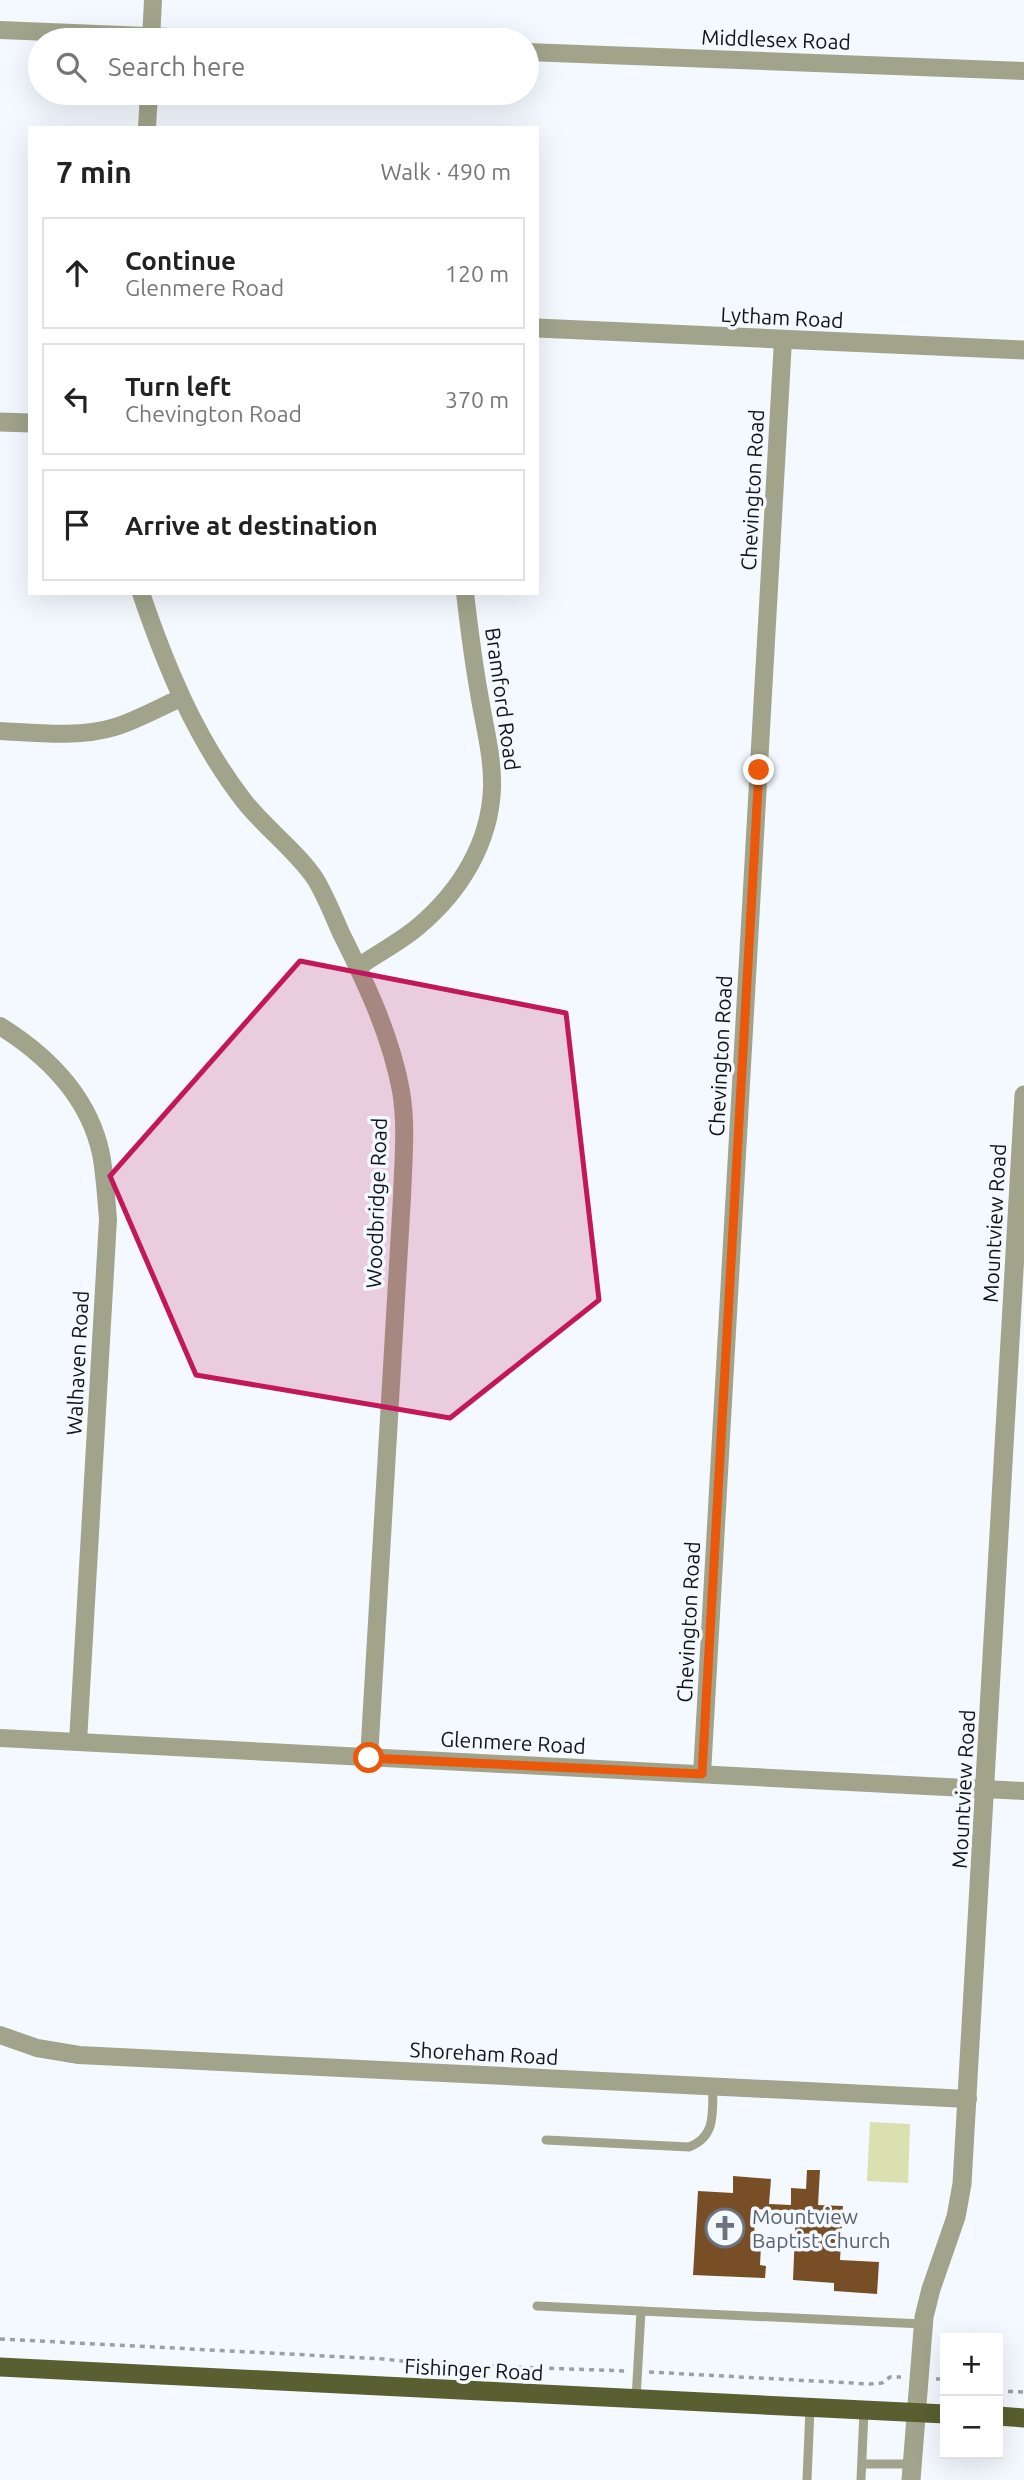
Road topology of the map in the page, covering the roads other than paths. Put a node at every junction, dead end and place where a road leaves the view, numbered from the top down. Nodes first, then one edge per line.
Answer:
1 (153, 0) edge
2 (152, 28) edge
3 (0, 30) edge
4 (28, 31) edge
5 (539, 52) edge
6 (1024, 71) edge
7 (148, 105) edge
8 (147, 126) edge
9 (539, 328) edge
10 (783, 340) junction
11 (1024, 350) edge
12 (0, 422) edge
13 (28, 423) edge
14 (142, 595) edge
15 (465, 595) edge
16 (181, 698) junction
17 (0, 731) edge
18 (358, 967) junction
19 (0, 1026) edge
20 (1024, 1095) edge
21 (0, 1738) edge
22 (78, 1742) junction
23 (369, 1758) junction
24 (702, 1774) junction
25 (985, 1788) junction
26 (1024, 1791) edge
27 (0, 2035) edge
28 (713, 2087) junction
29 (968, 2099) junction
30 (546, 2140) dead end
31 (537, 2306) dead end
32 (641, 2311) junction
33 (923, 2324) junction
34 (0, 2367) edge
35 (636, 2399) junction
36 (810, 2408) junction
37 (864, 2411) junction
38 (915, 2413) junction
39 (940, 2414) edge
40 (1003, 2416) edge
41 (1024, 2418) edge
42 (862, 2464) junction
43 (912, 2472) edge
44 (807, 2480) edge
45 (861, 2480) edge

1 - 2 street
3 - 4 street
5 - 6 street, Middlesex Road
7 - 8 street
9 - 10 street, Lytham Road
10 - 11 street, Lytham Road
10 - 24 street, Chevington Road
12 - 13 street
14 - 16 street, Woodbridge Road
15 - 18 street, Bramford Road
16 - 17 street
16 - 18 street, Woodbridge Road
18 - 23 street, Woodbridge Road
19 - 22 street, Walhaven Road
20 - 25 street, Mountview Road
21 - 22 street, Glenmere Road
22 - 23 street, Glenmere Road
23 - 24 street, Glenmere Road
24 - 25 street, Glenmere Road
25 - 26 street, Glenmere Road
25 - 29 street, Mountview Road
27 - 28 street, Shoreham Road
28 - 29 street, Shoreham Road
28 - 30 lane
29 - 33 street, Mountview Road
31 - 32 lane
32 - 33 lane
32 - 35 lane
33 - 38 street, Mountview Road
34 - 35 main road, Fishinger Road
35 - 36 main road, Fishinger Road
36 - 37 main road, Fishinger Road
36 - 44 lane
37 - 38 main road, Fishinger Road
37 - 42 lane
38 - 39 main road, Fishinger Road
38 - 43 street, Mountview Road
40 - 41 main road
42 - 43 lane
42 - 45 lane

